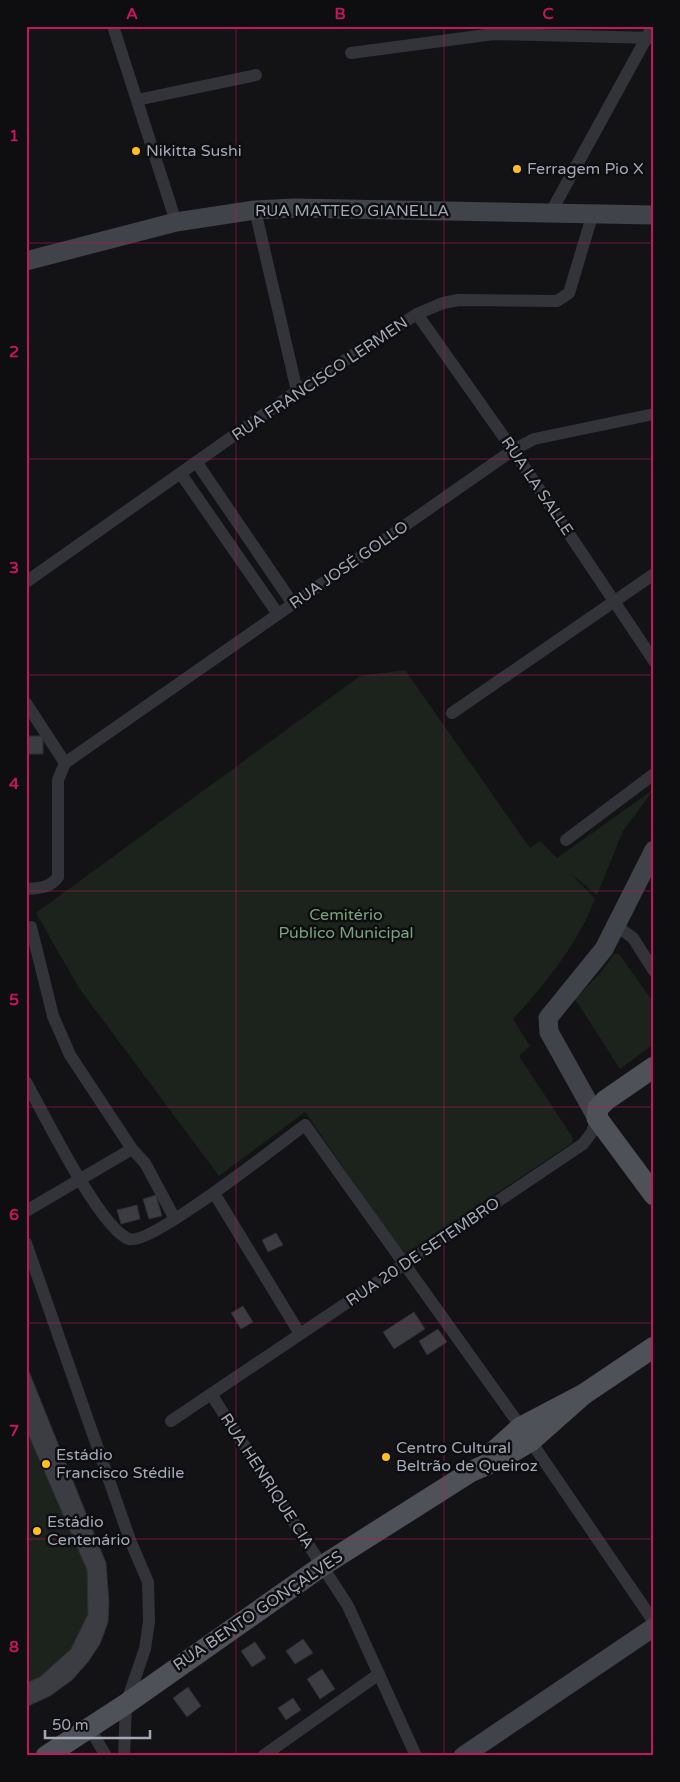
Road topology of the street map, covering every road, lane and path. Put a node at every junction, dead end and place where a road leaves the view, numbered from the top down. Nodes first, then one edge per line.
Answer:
1 (113, 26) edge
2 (651, 34) edge
3 (351, 53) dead end
4 (256, 75) dead end
5 (137, 100) junction
6 (255, 210) junction
7 (551, 212) junction
8 (593, 213) junction
9 (654, 215) edge
10 (176, 222) junction
11 (26, 261) edge
12 (417, 314) junction
13 (297, 391) junction
14 (654, 414) edge
15 (514, 450) junction
16 (197, 463) junction
17 (181, 474) junction
18 (654, 574) edge
19 (26, 582) edge
20 (614, 601) junction
21 (292, 604) junction
22 (278, 614) junction
23 (654, 660) edge
24 (26, 703) edge
25 (452, 714) dead end
26 (65, 762) junction
27 (654, 774) edge
28 (566, 840) dead end
29 (654, 850) edge
30 (26, 889) edge
31 (617, 926) junction
32 (31, 927) dead end
33 (654, 971) edge
34 (654, 1067) edge
35 (26, 1082) edge
36 (597, 1118) junction
37 (132, 1149) junction
38 (82, 1181) junction
39 (214, 1193) junction
40 (654, 1195) edge
41 (26, 1211) edge
42 (175, 1219) junction
43 (26, 1244) edge
44 (406, 1263) junction
45 (300, 1334) junction
46 (654, 1347) edge
47 (211, 1394) junction
48 (172, 1421) dead end
49 (526, 1434) junction
50 (322, 1566) junction
51 (654, 1622) edge
52 (654, 1626) edge
53 (379, 1674) junction
54 (126, 1704) junction
55 (89, 1727) junction
56 (46, 1756) edge
57 (106, 1756) edge
58 (124, 1756) edge
59 (263, 1756) edge
60 (416, 1756) edge
61 (463, 1756) edge

1 - 5 street
2 - 3 street
2 - 7 street
4 - 5 street
5 - 10 street
6 - 7 main road, RUA MATTEO GIANELLA
6 - 10 main road, RUA MATTEO GIANELLA
6 - 13 street
7 - 8 main road, RUA MATTEO GIANELLA
8 - 9 main road, RUA MATTEO GIANELLA
8 - 12 street, RUA FRANCISCO LERMEN
10 - 11 main road, RUA MATTEO GIANELLA
12 - 13 street, RUA FRANCISCO LERMEN
12 - 15 street, RUA LA SALLE
13 - 16 street, RUA FRANCISCO LERMEN
14 - 15 street, RUA JOSÉ GOLLO
15 - 20 street, RUA LA SALLE
15 - 21 street, RUA JOSÉ GOLLO
16 - 17 street, RUA FRANCISCO LERMEN
16 - 21 street
17 - 19 street, RUA FRANCISCO LERMEN
17 - 22 street
18 - 20 street
20 - 23 street, RUA LA SALLE
20 - 25 street
21 - 22 street, RUA JOSÉ GOLLO
22 - 26 street, RUA JOSÉ GOLLO
24 - 26 street
26 - 30 street
27 - 28 street
29 - 31 main road
31 - 33 street
31 - 36 main road
32 - 37 street
34 - 36 main road, RUA 20 DE SETEMBRO
35 - 38 street
36 - 40 main road
36 - 44 street, RUA 20 DE SETEMBRO
37 - 38 street
37 - 42 street
38 - 41 street
38 - 42 street
39 - 42 street
39 - 44 street
39 - 45 street
43 - 54 street
44 - 45 street, RUA 20 DE SETEMBRO
44 - 49 street
45 - 47 street, RUA 20 DE SETEMBRO
46 - 49 main road, RUA BENTO GONÇALVES
47 - 48 street, RUA 20 DE SETEMBRO
47 - 50 street, RUA HENRIQUE CIA
49 - 50 main road, RUA BENTO GONÇALVES
49 - 51 street
50 - 53 street, RUA HENRIQUE CIA
50 - 54 main road, RUA BENTO GONÇALVES
52 - 61 main road
53 - 59 street
53 - 60 street, RUA HENRIQUE CIA
54 - 55 main road, RUA BENTO GONÇALVES
54 - 58 street
55 - 56 main road, RUA BENTO GONÇALVES
55 - 57 street

